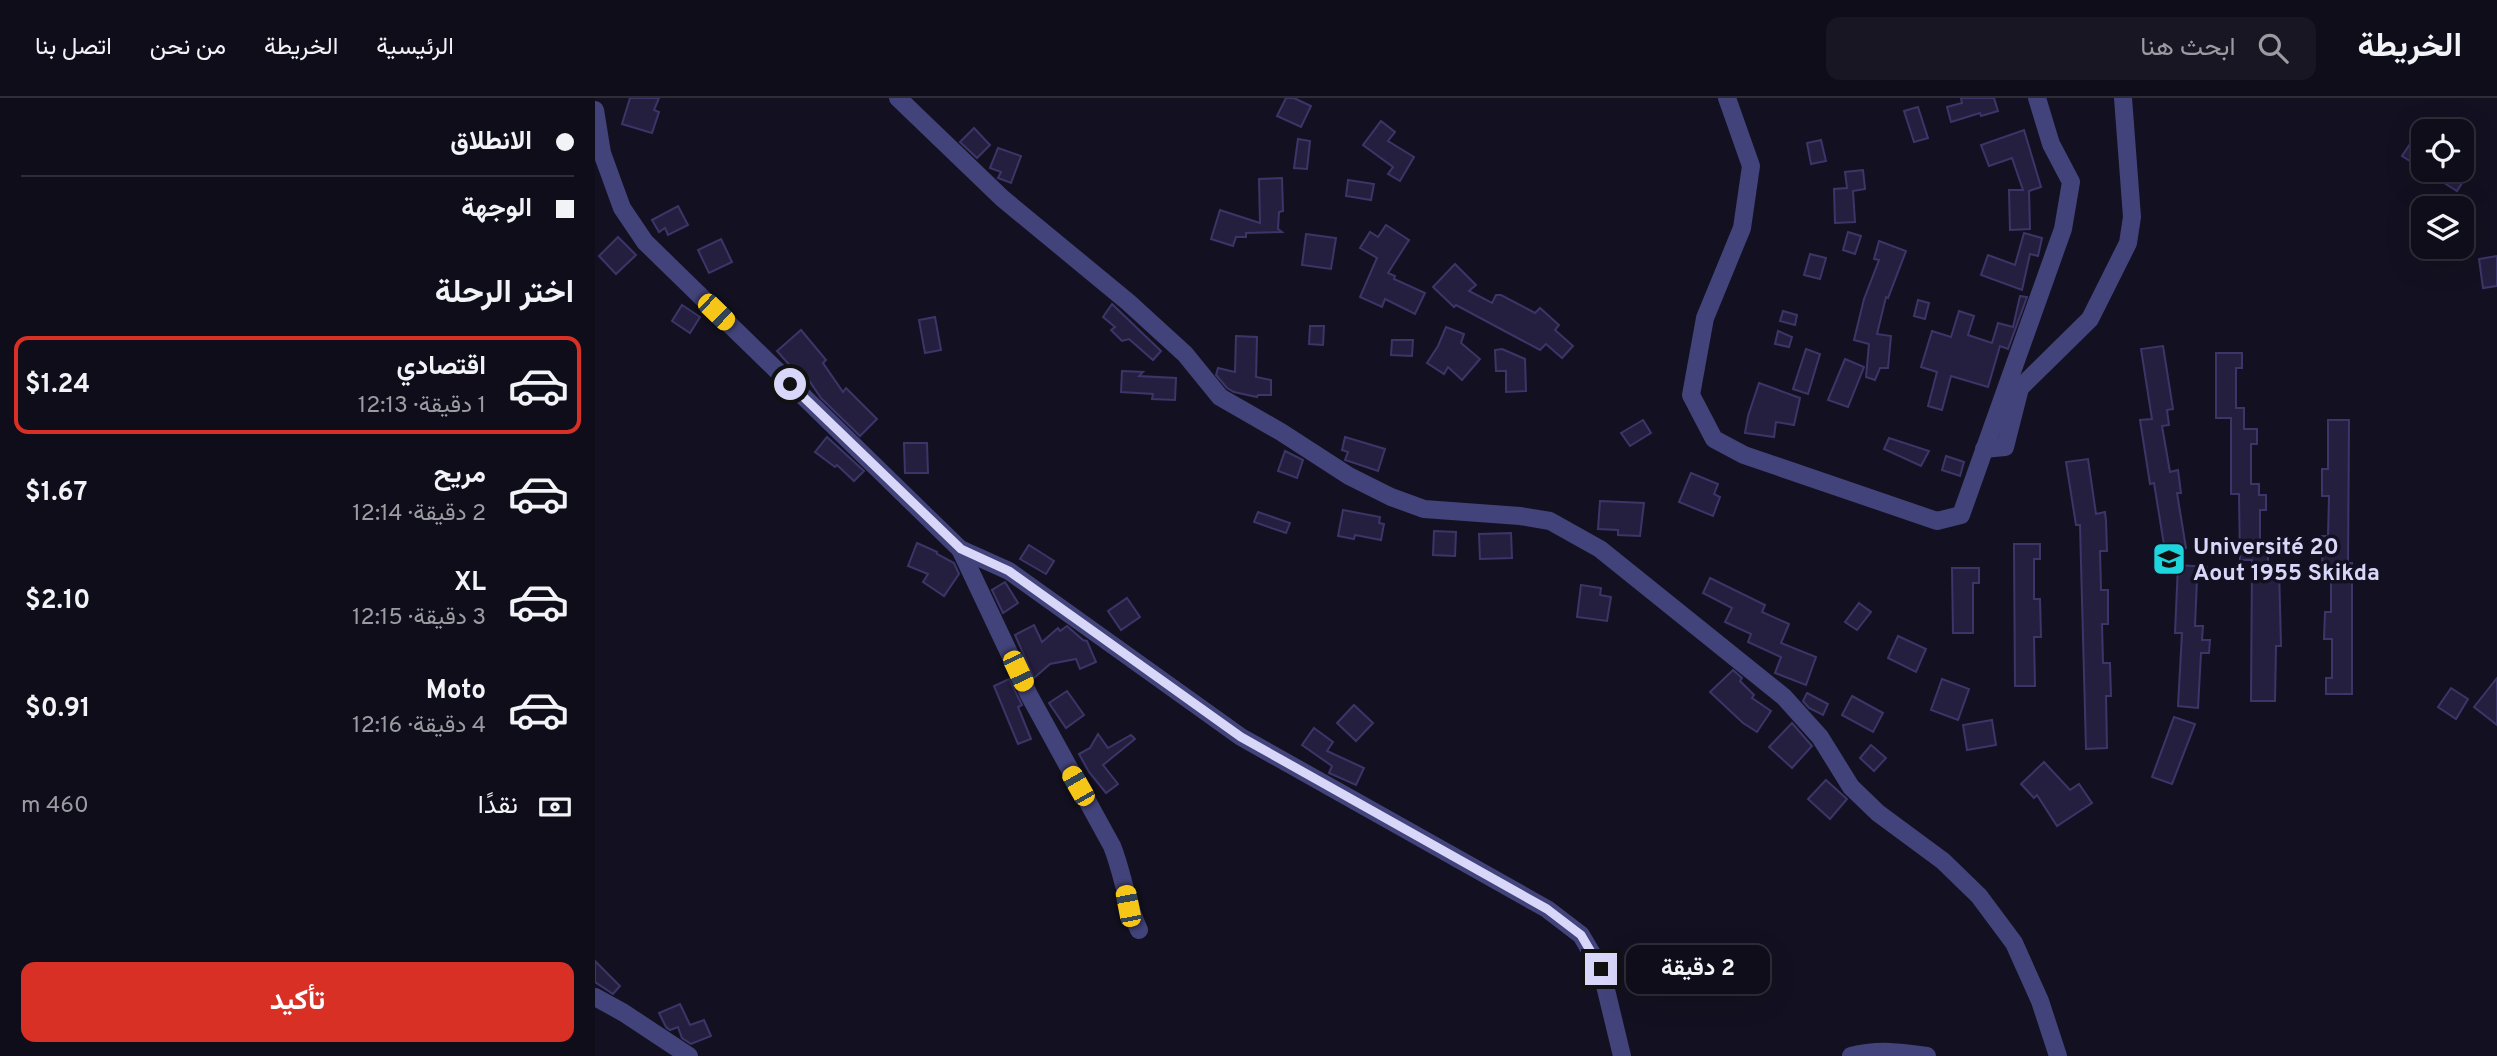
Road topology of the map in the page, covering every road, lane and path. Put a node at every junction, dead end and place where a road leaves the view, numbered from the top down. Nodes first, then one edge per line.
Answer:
1 (898, 98) edge
2 (1727, 98) edge
3 (2037, 98) edge
4 (2123, 98) edge
5 (595, 110) edge
6 (1984, 449) junction
7 (961, 549) junction
8 (1139, 930) dead end
9 (595, 997) edge
10 (689, 1056) edge
11 (1622, 1056) edge
12 (1851, 1056) edge
13 (1927, 1056) edge
14 (2059, 1056) edge

1 - 14 street
2 - 6 street
3 - 6 street
4 - 6 street
5 - 7 street
7 - 8 street
7 - 11 street
9 - 10 street
12 - 13 street

